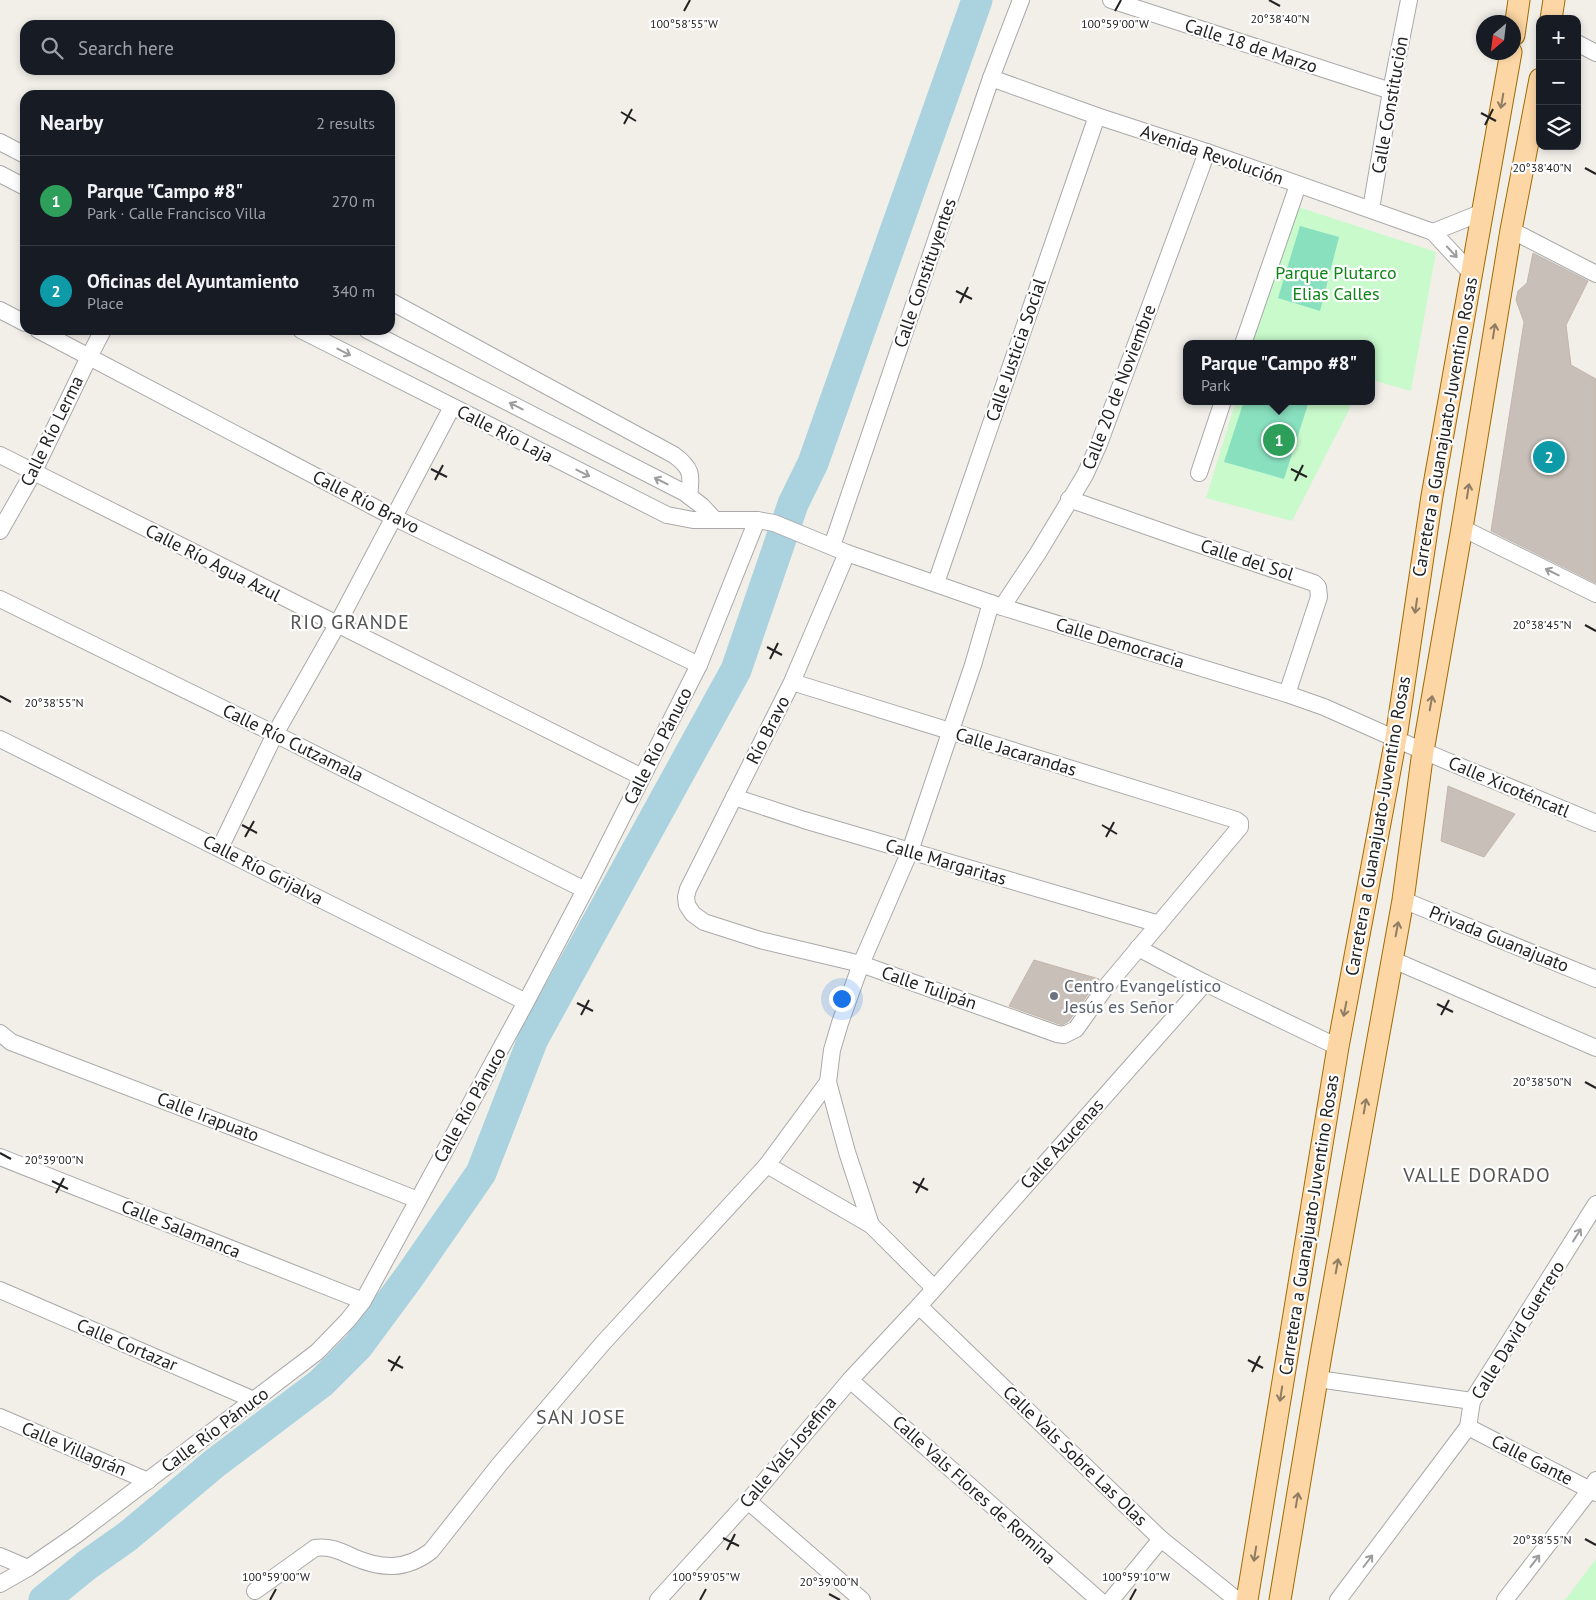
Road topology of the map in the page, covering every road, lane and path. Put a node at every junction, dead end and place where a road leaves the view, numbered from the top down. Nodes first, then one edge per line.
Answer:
1 (1021, 0) edge
2 (1111, 0) edge
3 (1409, 0) edge
4 (1520, 0) edge
5 (1554, 0) edge
6 (1517, 15) edge
7 (1552, 15) edge
8 (1581, 45) edge
9 (1596, 53) edge
10 (1509, 60) edge
11 (991, 78) junction
12 (1391, 92) junction
13 (1536, 100) edge
14 (1097, 116) junction
15 (0, 142) edge
16 (20, 152) edge
17 (1207, 152) junction
18 (0, 174) edge
19 (20, 184) edge
20 (1298, 185) junction
21 (1371, 210) junction
22 (1483, 212) junction
23 (1511, 230) junction
24 (1433, 232) junction
25 (1471, 272) junction
26 (1596, 274) edge
27 (395, 305) edge
28 (0, 310) edge
29 (20, 320) edge
30 (47, 335) edge
31 (100, 335) edge
32 (311, 335) edge
33 (377, 335) edge
34 (1244, 340) edge
35 (88, 357) junction
36 (1223, 405) edge
37 (452, 407) junction
38 (1444, 426) junction
39 (1478, 431) junction
40 (0, 455) edge
41 (33, 473) junction
42 (1199, 473) dead end
43 (689, 496) junction
44 (1069, 499) junction
45 (393, 517) junction
46 (714, 519) junction
47 (766, 522) junction
48 (1462, 528) junction
49 (0, 532) edge
50 (815, 539) joint
51 (839, 549) junction
52 (936, 583) junction
53 (1596, 594) edge
54 (0, 599) edge
55 (996, 605) junction
56 (337, 625) junction
57 (699, 665) junction
58 (792, 682) junction
59 (1287, 694) junction
60 (951, 732) junction
61 (275, 734) junction
62 (1396, 738) junction
63 (0, 739) edge
64 (1423, 751) junction
65 (642, 777) junction
66 (734, 797) junction
67 (1596, 823) edge
68 (220, 848) junction
69 (910, 851) junction
70 (585, 890) junction
71 (1403, 900) junction
72 (687, 905) joint
73 (1159, 924) junction
74 (1138, 948) junction
75 (1391, 959) junction
76 (861, 964) junction
77 (1596, 978) edge
78 (1205, 983) junction
79 (526, 1002) junction
80 (0, 1033) edge
81 (1338, 1047) junction
82 (1596, 1048) edge
83 (828, 1082) junction
84 (0, 1157) edge
85 (766, 1165) junction
86 (418, 1200) junction
87 (1596, 1204) edge
88 (871, 1225) junction
89 (1299, 1286) junction
90 (934, 1288) junction
91 (0, 1290) edge
92 (1332, 1292) junction
93 (363, 1301) junction
94 (919, 1306) junction
95 (1318, 1379) junction
96 (850, 1380) junction
97 (254, 1400) junction
98 (1472, 1401) junction
99 (0, 1417) edge
100 (1468, 1428) junction
101 (148, 1481) junction
102 (1594, 1487) edge
103 (748, 1500) junction
104 (1161, 1539) junction
105 (0, 1556) edge
106 (28, 1568) junction
107 (0, 1584) edge
108 (254, 1590) dead end
109 (658, 1600) edge
110 (862, 1600) edge
111 (1098, 1600) edge
112 (1111, 1600) edge
113 (1237, 1600) edge
114 (1248, 1600) edge
115 (1280, 1600) edge
116 (1338, 1600) edge
117 (1505, 1600) edge

1 - 11 street, Calle Constituyentes
2 - 12 street, Calle 18 de Marzo
3 - 12 street, Calle Constitución
4 - 6 main road
5 - 7 main road
8 - 9 street
10 -> 22 main road, Carretera a Guanajuato-Juventino Rosas
11 - 14 street, Avenida Revolución
11 - 51 street, Calle Constituyentes
12 - 21 street, Calle Constitución
13 - 23 main road, Carretera a Guanajuato-Juventino Rosas
14 - 17 street, Avenida Revolución
14 - 52 street, Calle Justicia Social
15 - 16 street
17 - 20 street, Avenida Revolución
17 - 44 street, Calle 20 de Noviembre
18 - 19 street
20 - 21 street, Avenida Revolución
20 - 34 street
21 - 24 street, Avenida Revolución
22 - 24 street
22 - 25 main road, Carretera a Guanajuato-Juventino Rosas
23 - 26 street
39 -> 23 main road, Carretera a Guanajuato-Juventino Rosas
24 -> 25 street, Avenida Revolución
25 - 38 main road, Carretera a Guanajuato-Juventino Rosas
27 - 43 street
28 - 29 street
30 - 35 street, Calle Río Bravo
31 - 35 street, Calle Río Lerma
32 -> 37 street, Calle Río Laja
43 -> 33 street, Calle Río Laja
35 - 41 street, Calle Río Lerma
35 - 45 street, Calle Río Bravo
36 - 42 street
37 - 45 street
37 -> 46 street, Calle Río Laja
38 - 39 main road
38 -> 62 main road, Carretera a Guanajuato-Juventino Rosas
48 -> 39 main road, Carretera a Guanajuato-Juventino Rosas
40 - 41 street, Calle Río Agua Azul
41 - 49 street, Calle Río Lerma
41 - 56 street, Calle Río Agua Azul
43 - 46 street, Calle Río Laja
44 - 55 street, Calle 20 de Noviembre
44 - 59 street, Calle del Sol
45 - 56 street
45 - 57 street, Calle Río Bravo
46 - 47 street, Calle Río Laja
47 - 50 street, Calle Río Laja
47 - 57 street, Calle Río Pánuco
53 -> 48 street
64 -> 48 main road, Carretera a Guanajuato-Juventino Rosas
50 - 51 street, Calle Democracia
51 - 52 street, Calle Democracia
51 - 58 street, Río Bravo
52 - 55 street, Calle Democracia
54 - 61 street, Calle Río Cutzamala
55 - 59 street, Calle Democracia
55 - 60 street, Calle 20 de Noviembre
56 - 61 street
56 - 65 street, Calle Río Agua Azul
57 - 65 street, Calle Río Pánuco
58 - 60 street, Calle Jacarandas
58 - 66 street, Río Bravo
59 - 62 street, Calle Democracia
60 - 69 street, Calle 20 de Noviembre
60 - 73 street, Calle Jacarandas
61 - 68 street
61 - 70 street, Calle Río Cutzamala
62 - 64 street, Calle Democracia
62 -> 81 main road, Carretera a Guanajuato-Juventino Rosas
63 - 68 street, Calle Río Grijalva
64 - 67 street, Calle Xicoténcatl
64 - 71 main road, Carretera a Guanajuato-Juventino Rosas
65 - 70 street, Calle Río Pánuco
66 - 69 street, Calle Margaritas
66 - 72 street, Río Bravo
68 - 79 street, Calle Río Grijalva
69 - 73 street, Calle Margaritas
69 - 76 street, Calle 20 de Noviembre
70 - 79 street, Calle Río Pánuco
75 -> 71 main road, Carretera a Guanajuato-Juventino Rosas
71 - 77 street, Privada Guanajuato
72 - 76 street, Calle Tulipán
73 - 74 street
74 - 76 street, Calle Tulipán
74 - 78 street
75 - 82 street
92 -> 75 main road, Carretera a Guanajuato-Juventino Rosas
76 - 83 street, Calle 20 de Noviembre
78 - 81 street
78 - 90 street, Calle Azucenas
79 - 86 street, Calle Río Pánuco
80 - 86 street, Calle Irapuato
81 - 89 main road, Carretera a Guanajuato-Juventino Rosas
83 - 85 street
83 - 88 street
84 - 93 street, Calle Salamanca
85 - 88 street
85 - 108 street
86 - 93 street, Calle Río Pánuco
98 -> 87 street, Calle David Guerrero
88 - 90 street
89 - 92 main road
89 -> 114 main road, Carretera a Guanajuato-Juventino Rosas
90 - 94 street, Calle Azucenas
91 - 97 street, Calle Cortazar
92 - 95 main road, Carretera a Guanajuato-Juventino Rosas
93 - 97 street, Calle Río Pánuco
94 - 96 street, Calle Vals Josefina
94 - 104 street, Calle Vals Sobre Las Olas
95 - 98 street
115 -> 95 main road, Carretera a Guanajuato-Juventino Rosas
96 - 103 street, Calle Vals Josefina
96 - 111 street, Calle Vals Flores de Romina
97 - 101 street, Calle Río Pánuco
98 - 100 street, Calle David Guerrero
99 - 101 street, Calle Villagrán
100 - 102 street, Calle Gante
116 -> 100 street, Calle David Guerrero
101 - 106 street, Calle Río Pánuco
117 -> 102 street
103 - 109 street, Calle Vals Josefina
103 - 110 street
104 - 112 street
104 - 113 street, Calle Vals Sobre Las Olas
105 - 106 street
106 - 107 street, Calle Río Pánuco

